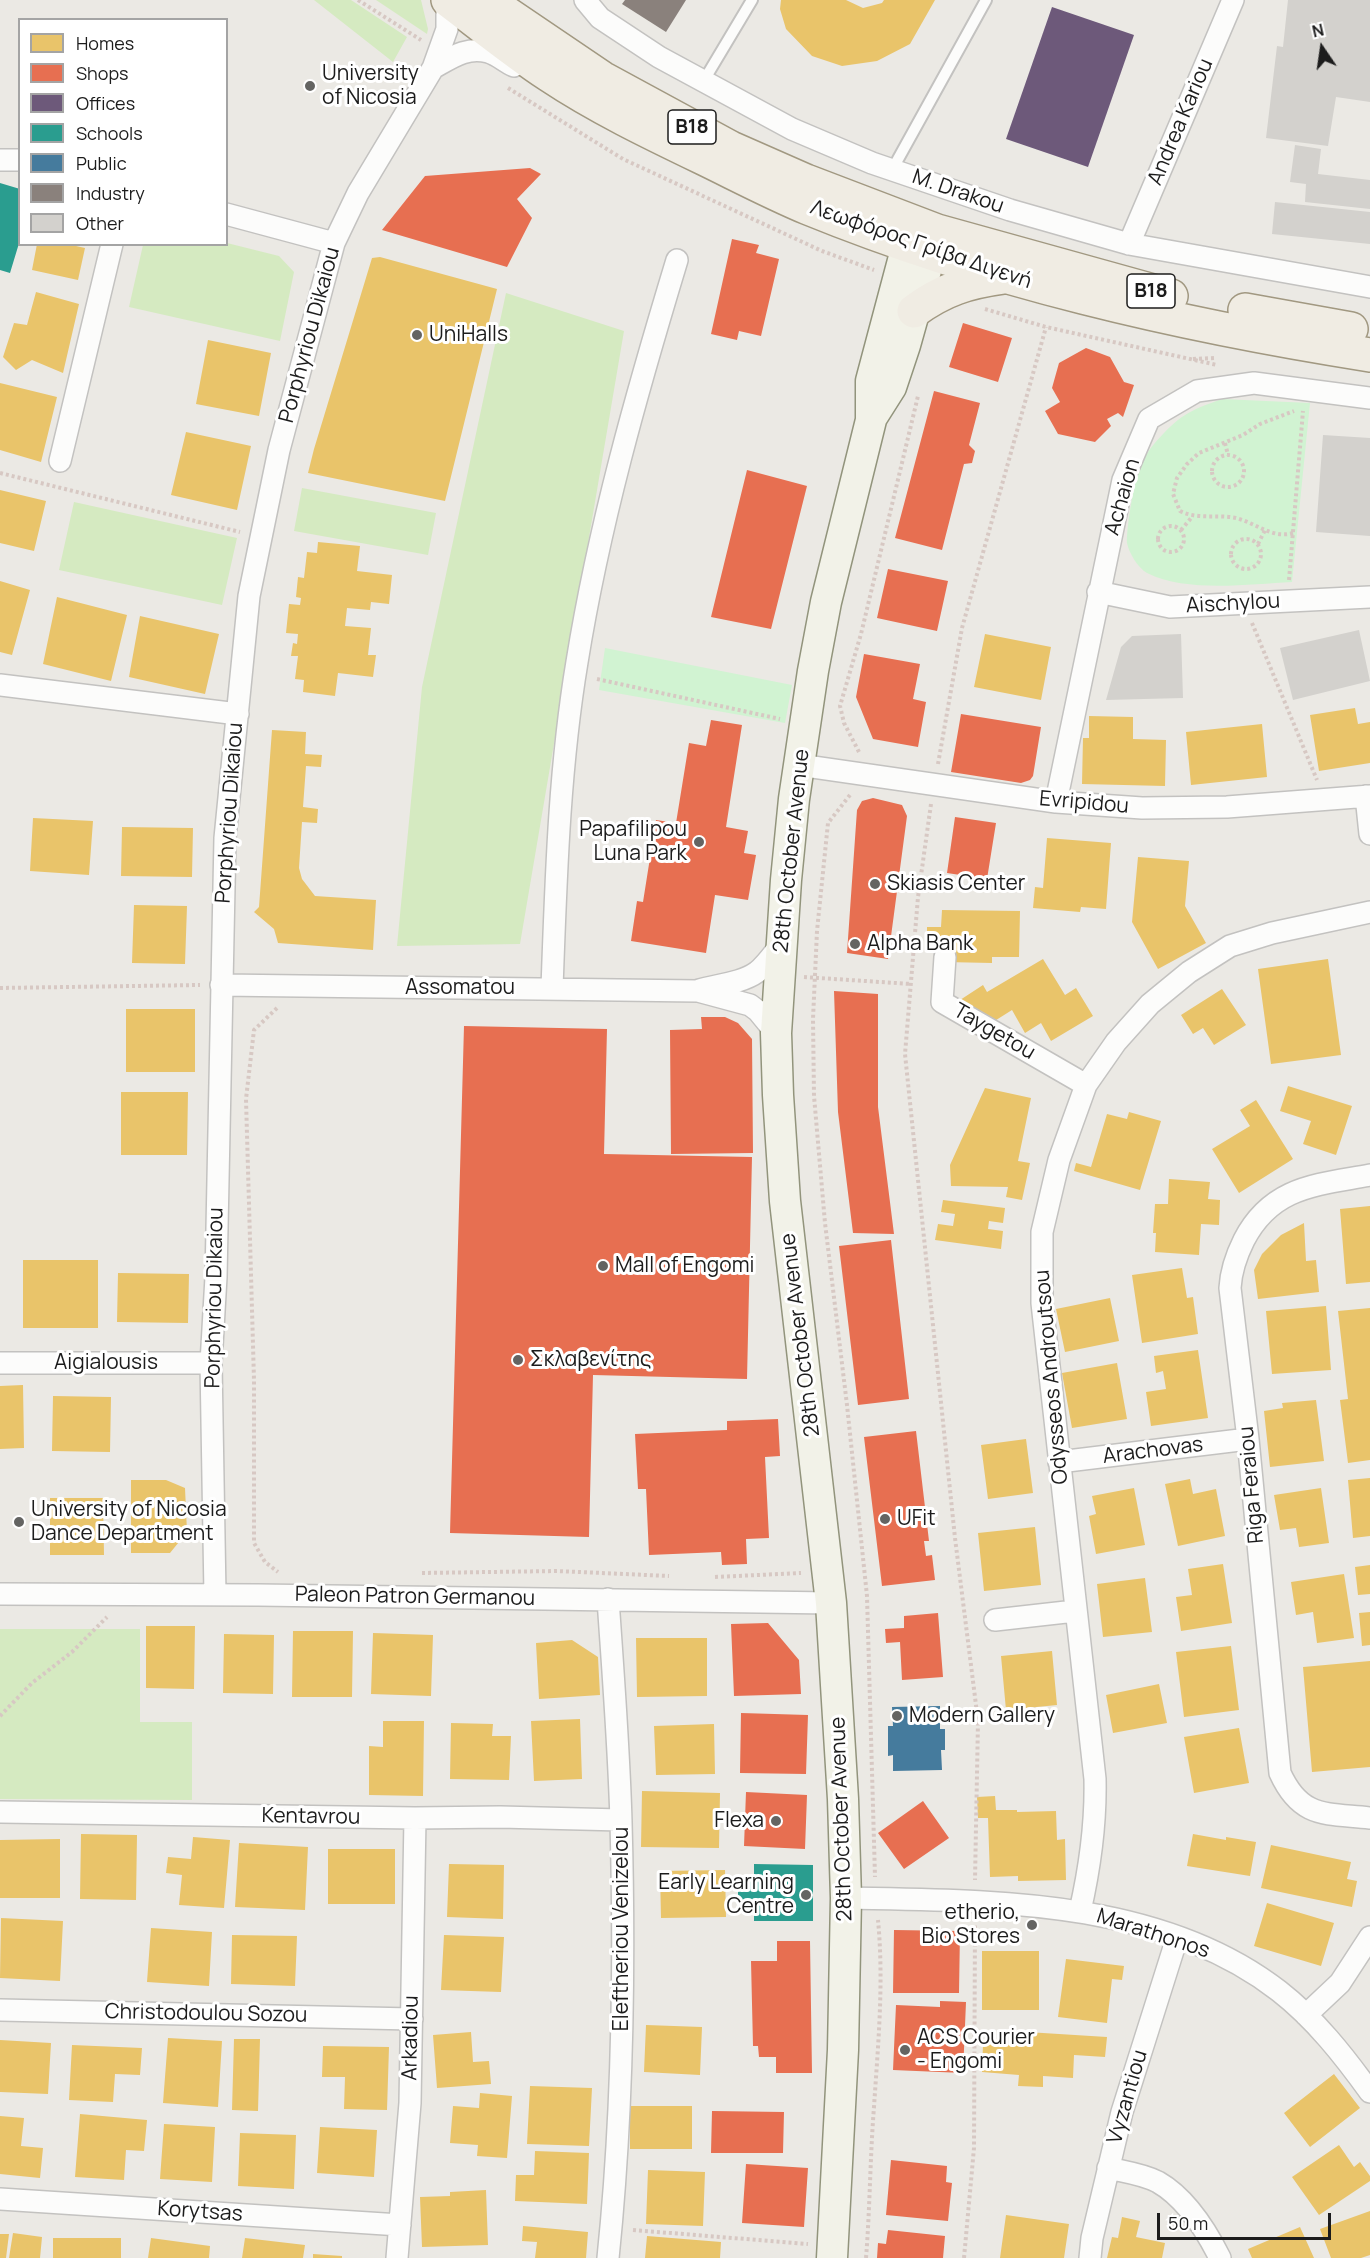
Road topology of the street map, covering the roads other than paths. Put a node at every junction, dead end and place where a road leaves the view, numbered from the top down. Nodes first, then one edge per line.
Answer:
1 (447, 0) edge
2 (487, 0) edge
3 (585, 0) edge
4 (752, 0) edge
5 (986, 0) edge
6 (1233, 0) edge
7 (437, 59) junction
8 (549, 75) junction
9 (704, 82) junction
10 (0, 159) edge
11 (18, 160) edge
12 (892, 170) junction
13 (228, 215) edge
14 (921, 238) junction
15 (334, 243) junction
16 (1129, 244) junction
17 (112, 246) edge
18 (677, 260) dead end
19 (1009, 276) junction
20 (1370, 287) edge
21 (914, 311) junction
22 (1370, 332) edge
23 (1370, 355) edge
24 (1370, 398) edge
25 (871, 420) junction
26 (60, 461) dead end
27 (1098, 592) junction
28 (1370, 597) edge
29 (0, 688) edge
30 (237, 714) junction
31 (799, 765) junction
32 (1368, 796) edge
33 (1056, 802) junction
34 (1370, 834) edge
35 (1370, 912) edge
36 (782, 943) junction
37 (945, 957) dead end
38 (221, 985) junction
39 (552, 988) junction
40 (698, 991) junction
41 (776, 1033) junction
42 (1086, 1084) junction
43 (1370, 1175) edge
44 (0, 1362) edge
45 (212, 1363) junction
46 (1248, 1439) junction
47 (1059, 1462) junction
48 (0, 1594) edge
49 (215, 1595) junction
50 (609, 1599) junction
51 (831, 1603) junction
52 (1075, 1611) junction
53 (995, 1620) dead end
54 (0, 1812) edge
55 (415, 1818) junction
56 (1370, 1818) edge
57 (621, 1820) junction
58 (846, 1898) junction
59 (1080, 1911) junction
60 (1370, 1937) edge
61 (1177, 1938) junction
62 (0, 2010) edge
63 (1306, 2015) junction
64 (412, 2019) junction
65 (1370, 2092) edge
66 (1108, 2168) junction
67 (0, 2199) edge
68 (400, 2225) junction
69 (825, 2251) edge
70 (397, 2258) edge
71 (608, 2258) edge
72 (1090, 2258) edge
73 (1220, 2258) edge

1 - 7 street, Porphyriou Dikaiou
1 - 8 main road, Λεωφόρος Γρίβα Διγενή / B18
2 - 14 main road, Λεωφόρος Γρίβα Διγενή / B18
3 - 9 street, M. Drakou
4 - 9 lane
5 - 12 lane
6 - 16 street, Andrea Kariou
7 - 8 street
7 - 15 street, Porphyriou Dikaiou
8 - 14 main road, Λεωφόρος Γρίβα Διγενή / B18
9 - 12 street, M. Drakou
10 - 11 street
12 - 16 street, M. Drakou
13 - 15 street
14 - 19 main road, Λεωφόρος Γρίβα Διγενή / B18
14 - 21 main road, 28th October Avenue
14 - 22 main road, Λεωφόρος Γρίβα Διγενή / B18
14 - 25 main road, 28th October Avenue
15 - 30 street, Porphyriou Dikaiou
16 - 20 street, M. Drakou
17 - 26 street
18 - 39 street
19 - 21 main road
19 - 23 main road, Λεωφόρος Γρίβα Διγενή / B18
21 - 25 main road, 28th October Avenue
24 - 27 street, Achaion
25 - 31 main road, 28th October Avenue
27 - 28 street, Aischylou
27 - 33 street, Achaion
29 - 30 street
30 - 38 street, Porphyriou Dikaiou
31 - 33 street, Evripidou
31 - 36 main road, 28th October Avenue
32 - 33 street, Evripidou
32 - 34 street
35 - 42 street, Odysseos Androutsou
36 - 40 street, Assomatou
36 - 41 main road, 28th October Avenue
37 - 42 street, Taygetou
38 - 39 street, Assomatou
38 - 45 street, Porphyriou Dikaiou
39 - 40 street, Assomatou
40 - 41 street, Assomatou
41 - 51 main road, 28th October Avenue
42 - 47 street, Odysseos Androutsou
43 - 46 street, Riga Feraiou
44 - 45 street, Aigialousis
45 - 49 street, Porphyriou Dikaiou
46 - 47 street, Arachovas
46 - 56 street, Riga Feraiou
47 - 52 street, Odysseos Androutsou
48 - 49 street, Paleon Patron Germanou
49 - 50 street, Paleon Patron Germanou
50 - 51 street, Paleon Patron Germanou
50 - 57 street, Eleftheriou Venizelou
51 - 58 main road, 28th October Avenue
52 - 53 street
52 - 59 street, Odysseos Androutsou
54 - 55 street, Kentavrou
55 - 57 street, Kentavrou
55 - 64 street, Arkadiou
57 - 71 street, Eleftheriou Venizelou
58 - 59 street, Marathonos
58 - 69 main road, 28th October Avenue
59 - 61 street, Marathonos
60 - 63 street
61 - 63 street, Marathonos
61 - 66 street, Vyzantiou
62 - 64 street, Christodoulou Sozou
63 - 65 street, Marathonos
64 - 68 street, Arkadiou
66 - 72 street, Vyzantiou
66 - 73 street
67 - 68 street, Korytsas
68 - 70 street, Arkadiou

